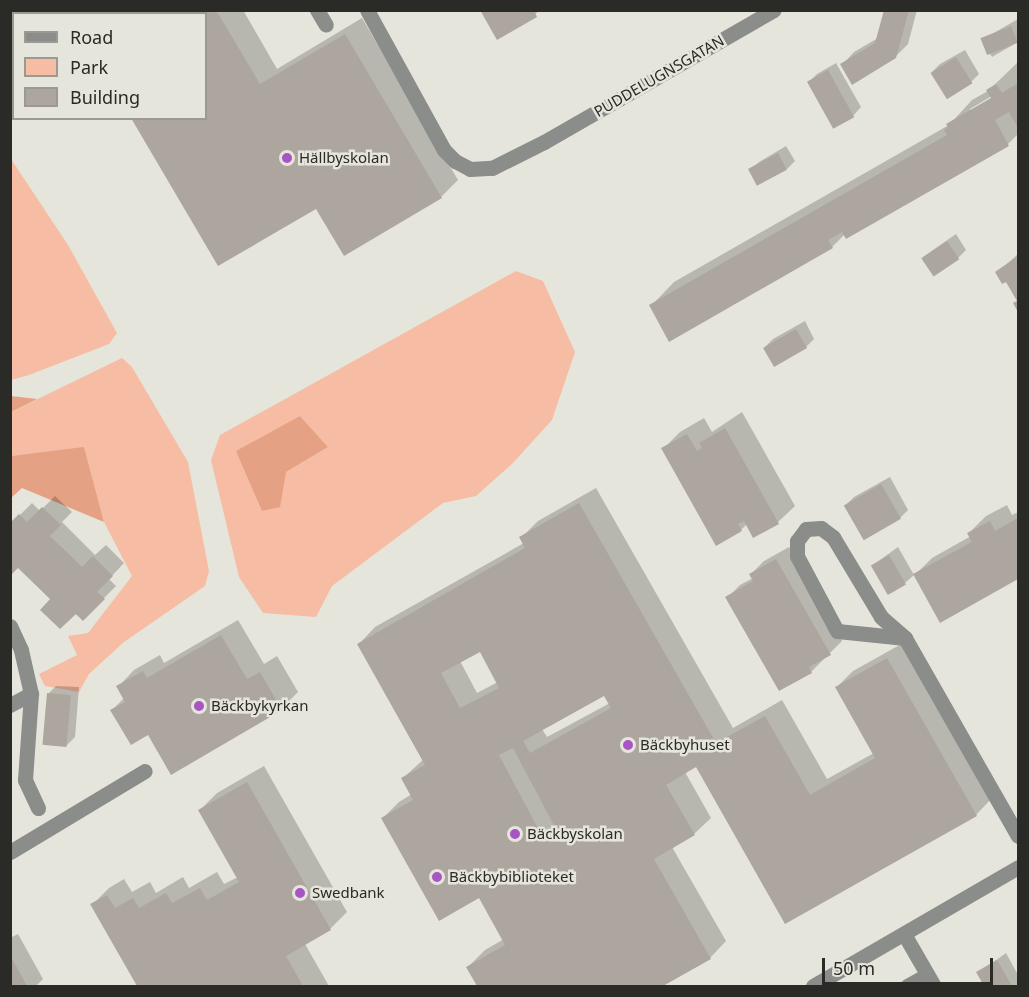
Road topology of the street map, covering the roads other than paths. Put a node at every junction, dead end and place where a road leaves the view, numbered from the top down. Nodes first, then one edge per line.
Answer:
1 (317, 10) edge
2 (367, 10) edge
3 (774, 10) edge
4 (326, 25) dead end
5 (10, 626) edge
6 (905, 639) junction
7 (31, 694) junction
8 (10, 705) edge
9 (145, 771) dead end
10 (38, 808) dead end
11 (1018, 836) edge
12 (10, 852) edge
13 (1018, 867) edge
14 (904, 934) junction
15 (930, 981) edge
16 (813, 987) edge
17 (907, 987) edge

1 - 4 street
2 - 3 street, PUDDELUGNSGATAN
5 - 7 street
6 - 6 street
6 - 11 street
7 - 8 street
7 - 10 street
9 - 12 street
13 - 14 street
14 - 15 street
14 - 16 street
15 - 17 street

